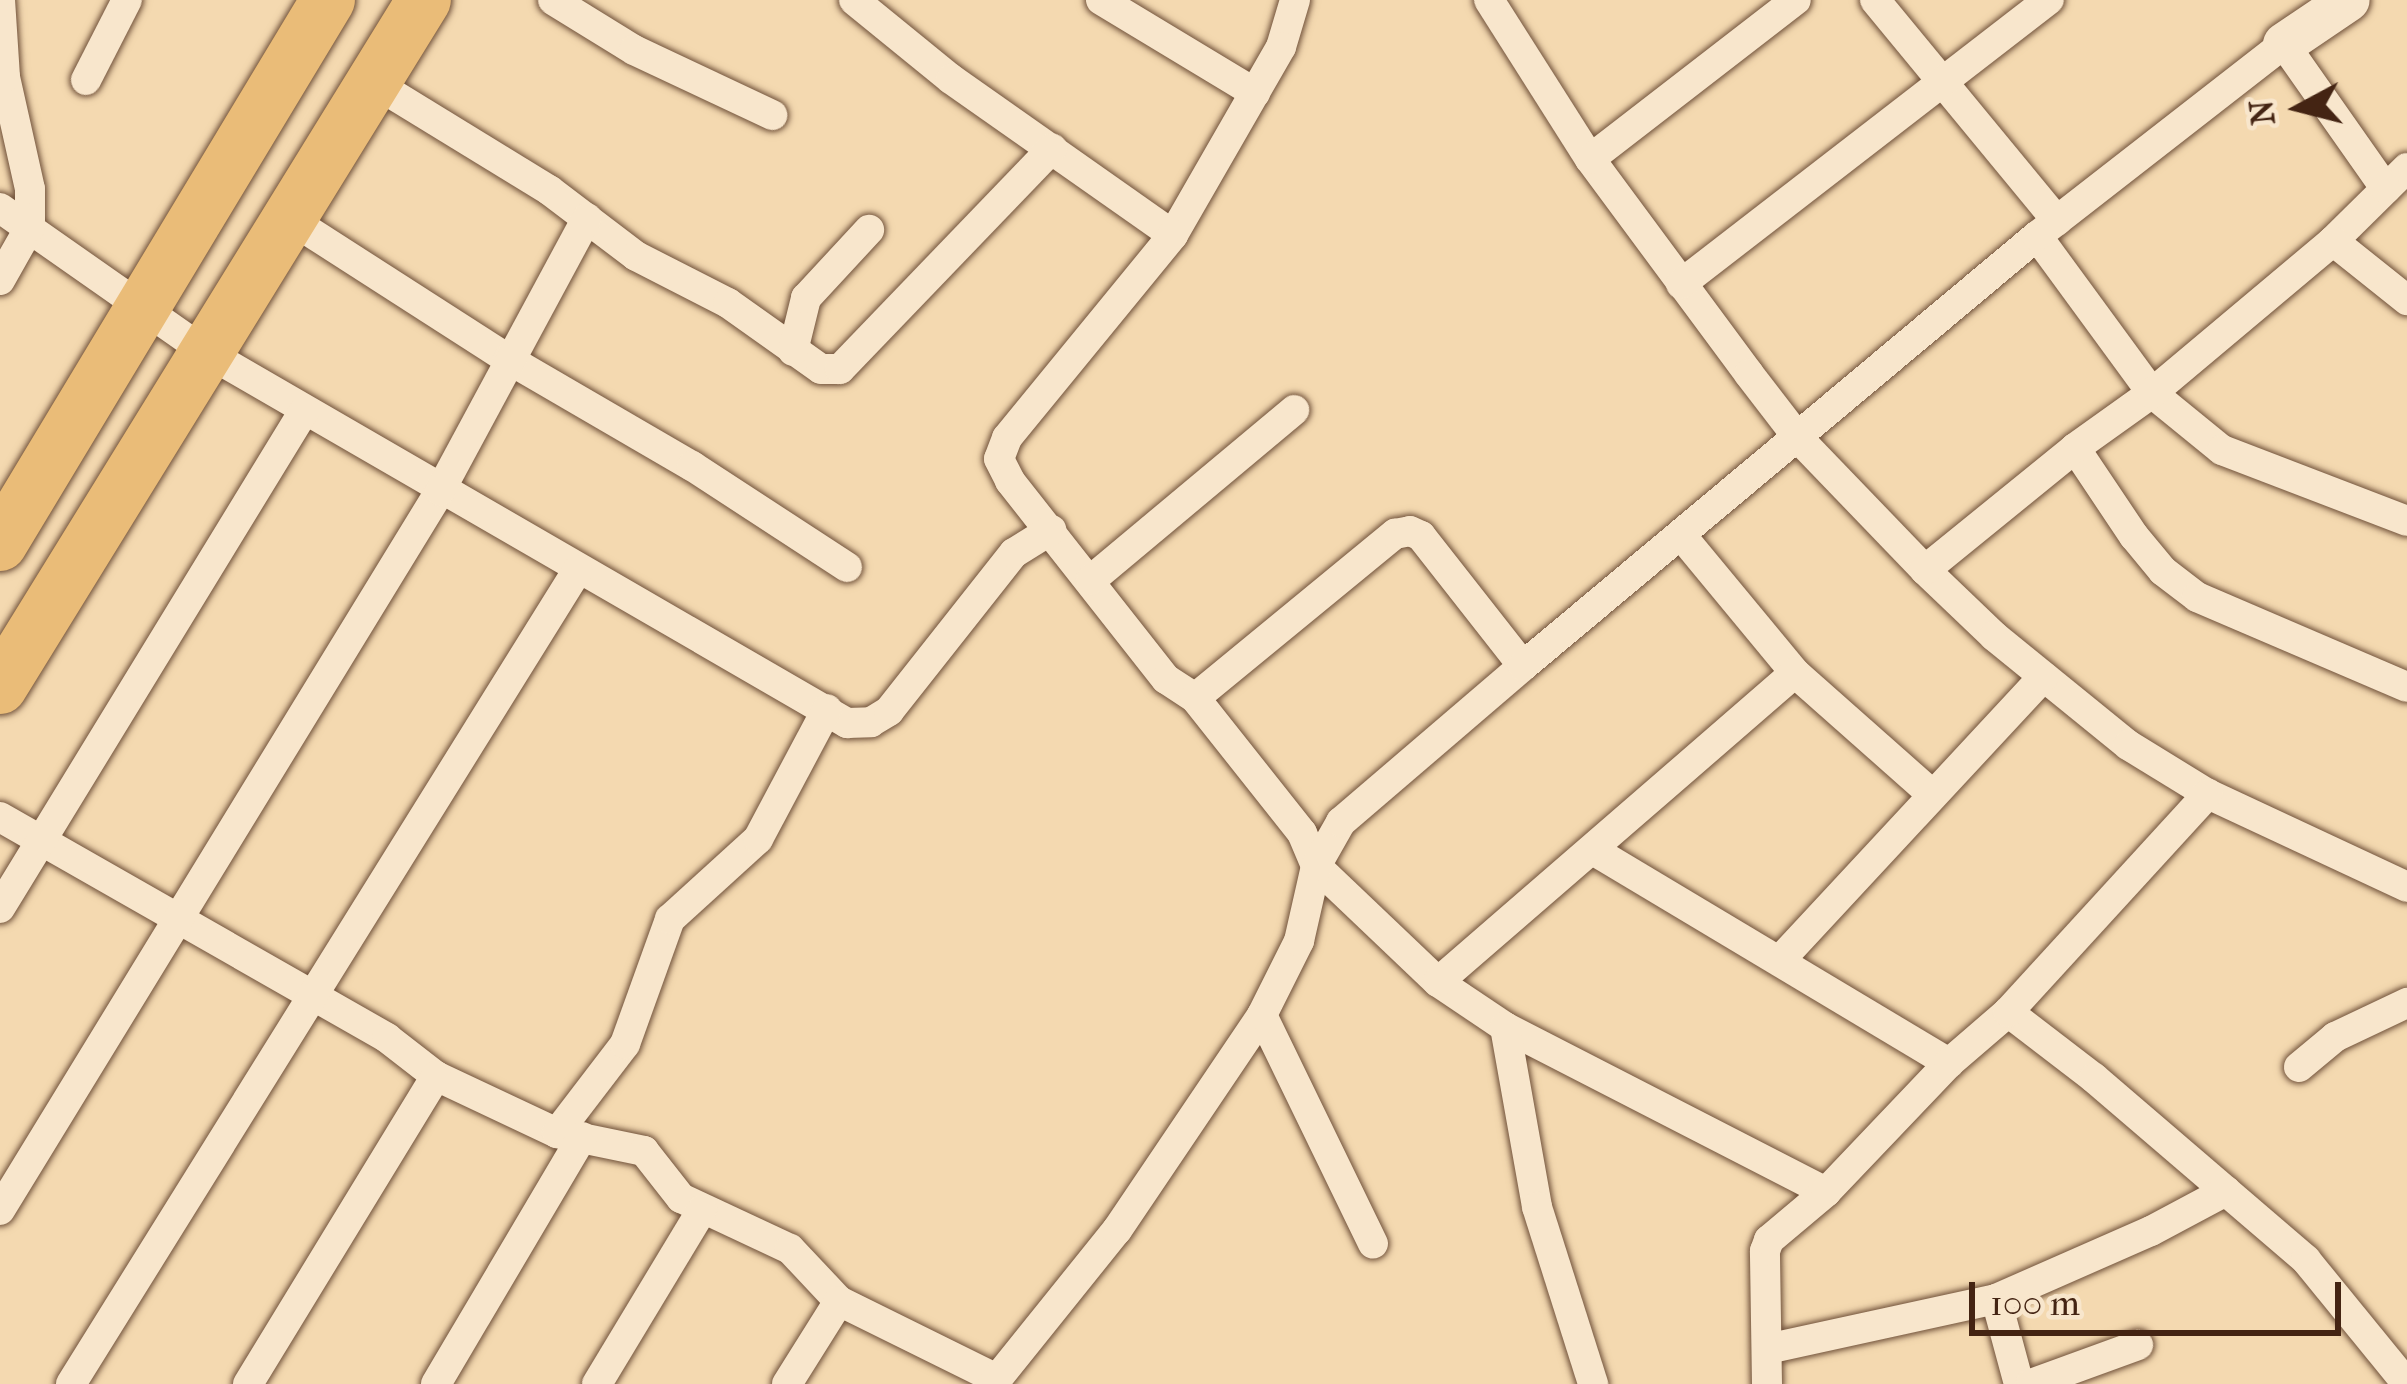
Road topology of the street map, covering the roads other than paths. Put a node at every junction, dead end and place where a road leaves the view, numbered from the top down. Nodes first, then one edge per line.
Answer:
1 (0, 0) edge
2 (128, 0) edge
3 (328, 0) edge
4 (424, 0) edge
5 (553, 0) edge
6 (854, 0) edge
7 (1101, 0) edge
8 (1295, 0) edge
9 (1796, 0) edge
10 (1875, 0) edge
11 (2049, 0) edge
12 (2349, 0) edge
13 (1503, 6) edge
14 (2284, 44) junction
15 (86, 80) dead end
16 (371, 81) junction
17 (1946, 84) junction
18 (1255, 93) junction
19 (772, 115) dead end
20 (1052, 149) junction
21 (1590, 159) junction
22 (2396, 178) edge
23 (0, 208) edge
24 (587, 218) junction
25 (290, 219) junction
26 (30, 227) junction
27 (2047, 229) junction
28 (869, 230) dead end
29 (1173, 235) junction
30 (2333, 242) junction
31 (0, 280) edge
32 (1681, 284) junction
33 (2407, 301) edge
34 (146, 306) junction
35 (793, 351) junction
36 (206, 352) junction
37 (508, 359) junction
38 (2152, 393) junction
39 (1294, 410) dead end
40 (304, 411) junction
41 (1799, 439) junction
42 (2075, 448) junction
43 (440, 491) junction
44 (2407, 521) edge
45 (1051, 530) junction
46 (1681, 535) junction
47 (0, 544) edge
48 (847, 567) dead end
49 (1925, 570) junction
50 (577, 571) junction
51 (1090, 580) junction
52 (1523, 666) junction
53 (1795, 673) junction
54 (2043, 677) junction
55 (0, 687) edge
56 (2407, 687) edge
57 (1195, 698) junction
58 (827, 709) junction
59 (1932, 794) junction
60 (2208, 794) junction
61 (0, 817) edge
62 (40, 841) junction
63 (1593, 850) junction
64 (1316, 866) junction
65 (2405, 888) edge
66 (0, 908) edge
67 (176, 919) junction
68 (1782, 958) junction
69 (1438, 982) junction
70 (315, 997) junction
71 (2407, 1003) edge
72 (2008, 1012) junction
73 (1262, 1015) junction
74 (1505, 1027) junction
75 (1949, 1063) junction
76 (2299, 1067) dead end
77 (436, 1076) junction
78 (569, 1135) junction
79 (2226, 1191) junction
80 (1826, 1192) junction
81 (0, 1210) edge
82 (702, 1210) junction
83 (1373, 1244) dead end
84 (1996, 1299) junction
85 (839, 1300) junction
86 (2138, 1345) dead end
87 (1767, 1349) junction
88 (995, 1381) edge
89 (71, 1384) edge
90 (248, 1384) edge
91 (436, 1384) edge
92 (598, 1384) edge
93 (787, 1384) edge
94 (1593, 1384) edge
95 (1767, 1384) edge
96 (2019, 1384) edge
97 (2031, 1384) edge
98 (2407, 1384) edge

1 - 26 street
2 - 15 street
3 - 34 highway
4 - 16 highway
5 - 19 street
6 - 20 street
7 - 18 street
8 - 18 street
9 - 21 street
10 - 17 street
11 - 17 street
12 - 14 street
13 - 21 street
14 - 22 street
14 - 27 street
16 - 24 street
16 - 25 highway
17 - 27 street
17 - 32 street
18 - 29 street
20 - 29 street
20 - 35 street
21 - 32 street
22 - 30 street
23 - 26 street
24 - 35 street
24 - 37 street
25 - 36 highway
25 - 37 street
26 - 31 street
26 - 34 street
27 - 38 street
27 - 41 street
28 - 35 street
29 - 45 street
30 - 33 street
30 - 38 street
32 - 41 street
34 - 36 street
34 - 47 highway
36 - 40 street
36 - 55 highway
37 - 43 street
37 - 48 street
38 - 42 street
38 - 44 street
39 - 51 street
40 - 43 street
40 - 62 street
41 - 46 street
41 - 49 street
42 - 49 street
42 - 56 street
43 - 50 street
43 - 67 street
45 - 51 street
45 - 58 street
46 - 52 street
46 - 53 street
49 - 54 street
50 - 58 street
50 - 70 street
51 - 57 street
52 - 57 street
52 - 64 street
53 - 59 street
53 - 63 street
54 - 59 street
54 - 60 street
57 - 64 street
58 - 78 street
59 - 68 street
60 - 65 street
60 - 72 street
61 - 62 street
62 - 66 street
62 - 67 street
63 - 68 street
63 - 69 street
64 - 69 street
64 - 73 street
67 - 70 street
67 - 81 street
68 - 75 street
69 - 74 street
70 - 77 street
70 - 89 street
71 - 76 street
72 - 75 street
72 - 79 street
73 - 83 street
73 - 88 street
74 - 80 street
74 - 94 street
75 - 80 street
77 - 78 street
77 - 90 street
78 - 82 street
78 - 91 street
79 - 84 street
79 - 98 street
80 - 87 street
82 - 85 street
82 - 92 street
84 - 87 street
84 - 96 street
85 - 88 street
85 - 93 street
86 - 97 street
87 - 95 street

